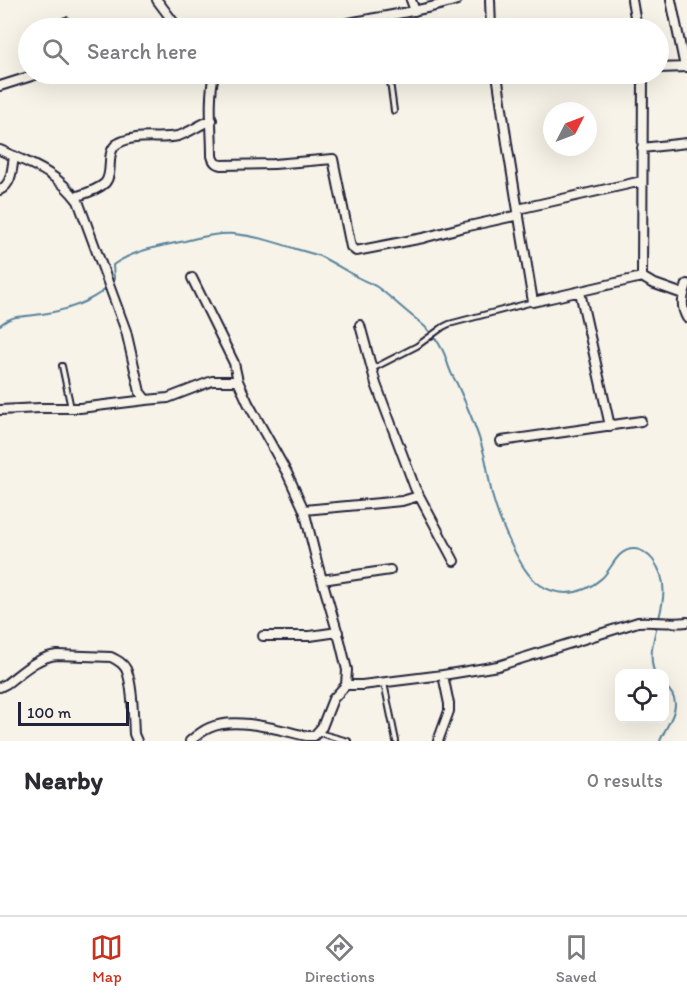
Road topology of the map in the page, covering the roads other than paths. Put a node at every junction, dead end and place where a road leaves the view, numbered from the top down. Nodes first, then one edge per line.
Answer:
1 (156, 0) edge
2 (411, 0) edge
3 (457, 0) edge
4 (490, 0) edge
5 (632, 0) edge
6 (671, 0) edge
7 (415, 11) junction
8 (381, 17) joint
9 (170, 18) edge
10 (376, 18) edge
11 (491, 18) edge
12 (635, 18) edge
13 (686, 67) edge
14 (669, 68) edge
15 (18, 80) edge
16 (213, 84) edge
17 (390, 84) edge
18 (498, 84) edge
19 (643, 84) edge
20 (0, 86) edge
21 (394, 111) dead end
22 (212, 120) junction
23 (687, 143) edge
24 (642, 148) junction
25 (0, 150) edge
26 (14, 156) junction
27 (642, 181) junction
28 (0, 190) edge
29 (75, 197) junction
30 (519, 212) junction
31 (642, 276) junction
32 (192, 278) dead end
33 (687, 284) edge
34 (580, 292) junction
35 (683, 294) junction
36 (533, 302) junction
37 (687, 318) edge
38 (360, 325) dead end
39 (62, 366) dead end
40 (372, 369) junction
41 (238, 381) junction
42 (146, 400) junction
43 (71, 409) junction
44 (0, 410) edge
45 (641, 421) dead end
46 (610, 426) junction
47 (501, 441) dead end
48 (419, 496) junction
49 (304, 510) junction
50 (454, 561) dead end
51 (390, 570) dead end
52 (322, 580) junction
53 (686, 625) edge
54 (338, 632) junction
55 (263, 636) dead end
56 (347, 670) junction
57 (443, 675) junction
58 (384, 682) junction
59 (364, 684) junction
60 (346, 685) junction
61 (0, 687) edge
62 (319, 732) junction
63 (137, 741) edge
64 (190, 741) edge
65 (348, 741) edge
66 (396, 741) edge
67 (438, 741) edge

1 - 9 street
2 - 7 street
3 - 7 street
4 - 11 street
5 - 12 street
6 - 13 street
7 - 8 street
8 - 10 street
13 - 14 street
15 - 20 street
16 - 22 street
17 - 21 lane
18 - 30 street
19 - 24 street
22 - 29 street
22 - 30 street
23 - 24 street
24 - 27 street
25 - 26 street
26 - 28 street
26 - 29 street
27 - 30 street
27 - 31 street
29 - 42 street
30 - 36 street
31 - 34 street
31 - 35 street
32 - 41 street
33 - 35 street
34 - 36 street
34 - 46 street
35 - 37 street
36 - 40 lane
38 - 40 street
39 - 43 lane
40 - 48 street
41 - 42 street
41 - 49 street
42 - 43 street
43 - 44 street
45 - 46 street
46 - 47 street
48 - 49 street
48 - 50 street
49 - 52 street
51 - 52 street
52 - 54 street
53 - 57 street
54 - 55 street
54 - 56 street
56 - 59 street
56 - 60 street
57 - 58 street
57 - 67 street
58 - 59 street
58 - 66 lane
59 - 60 street
60 - 62 street
61 - 63 street
62 - 64 street
62 - 65 lane

